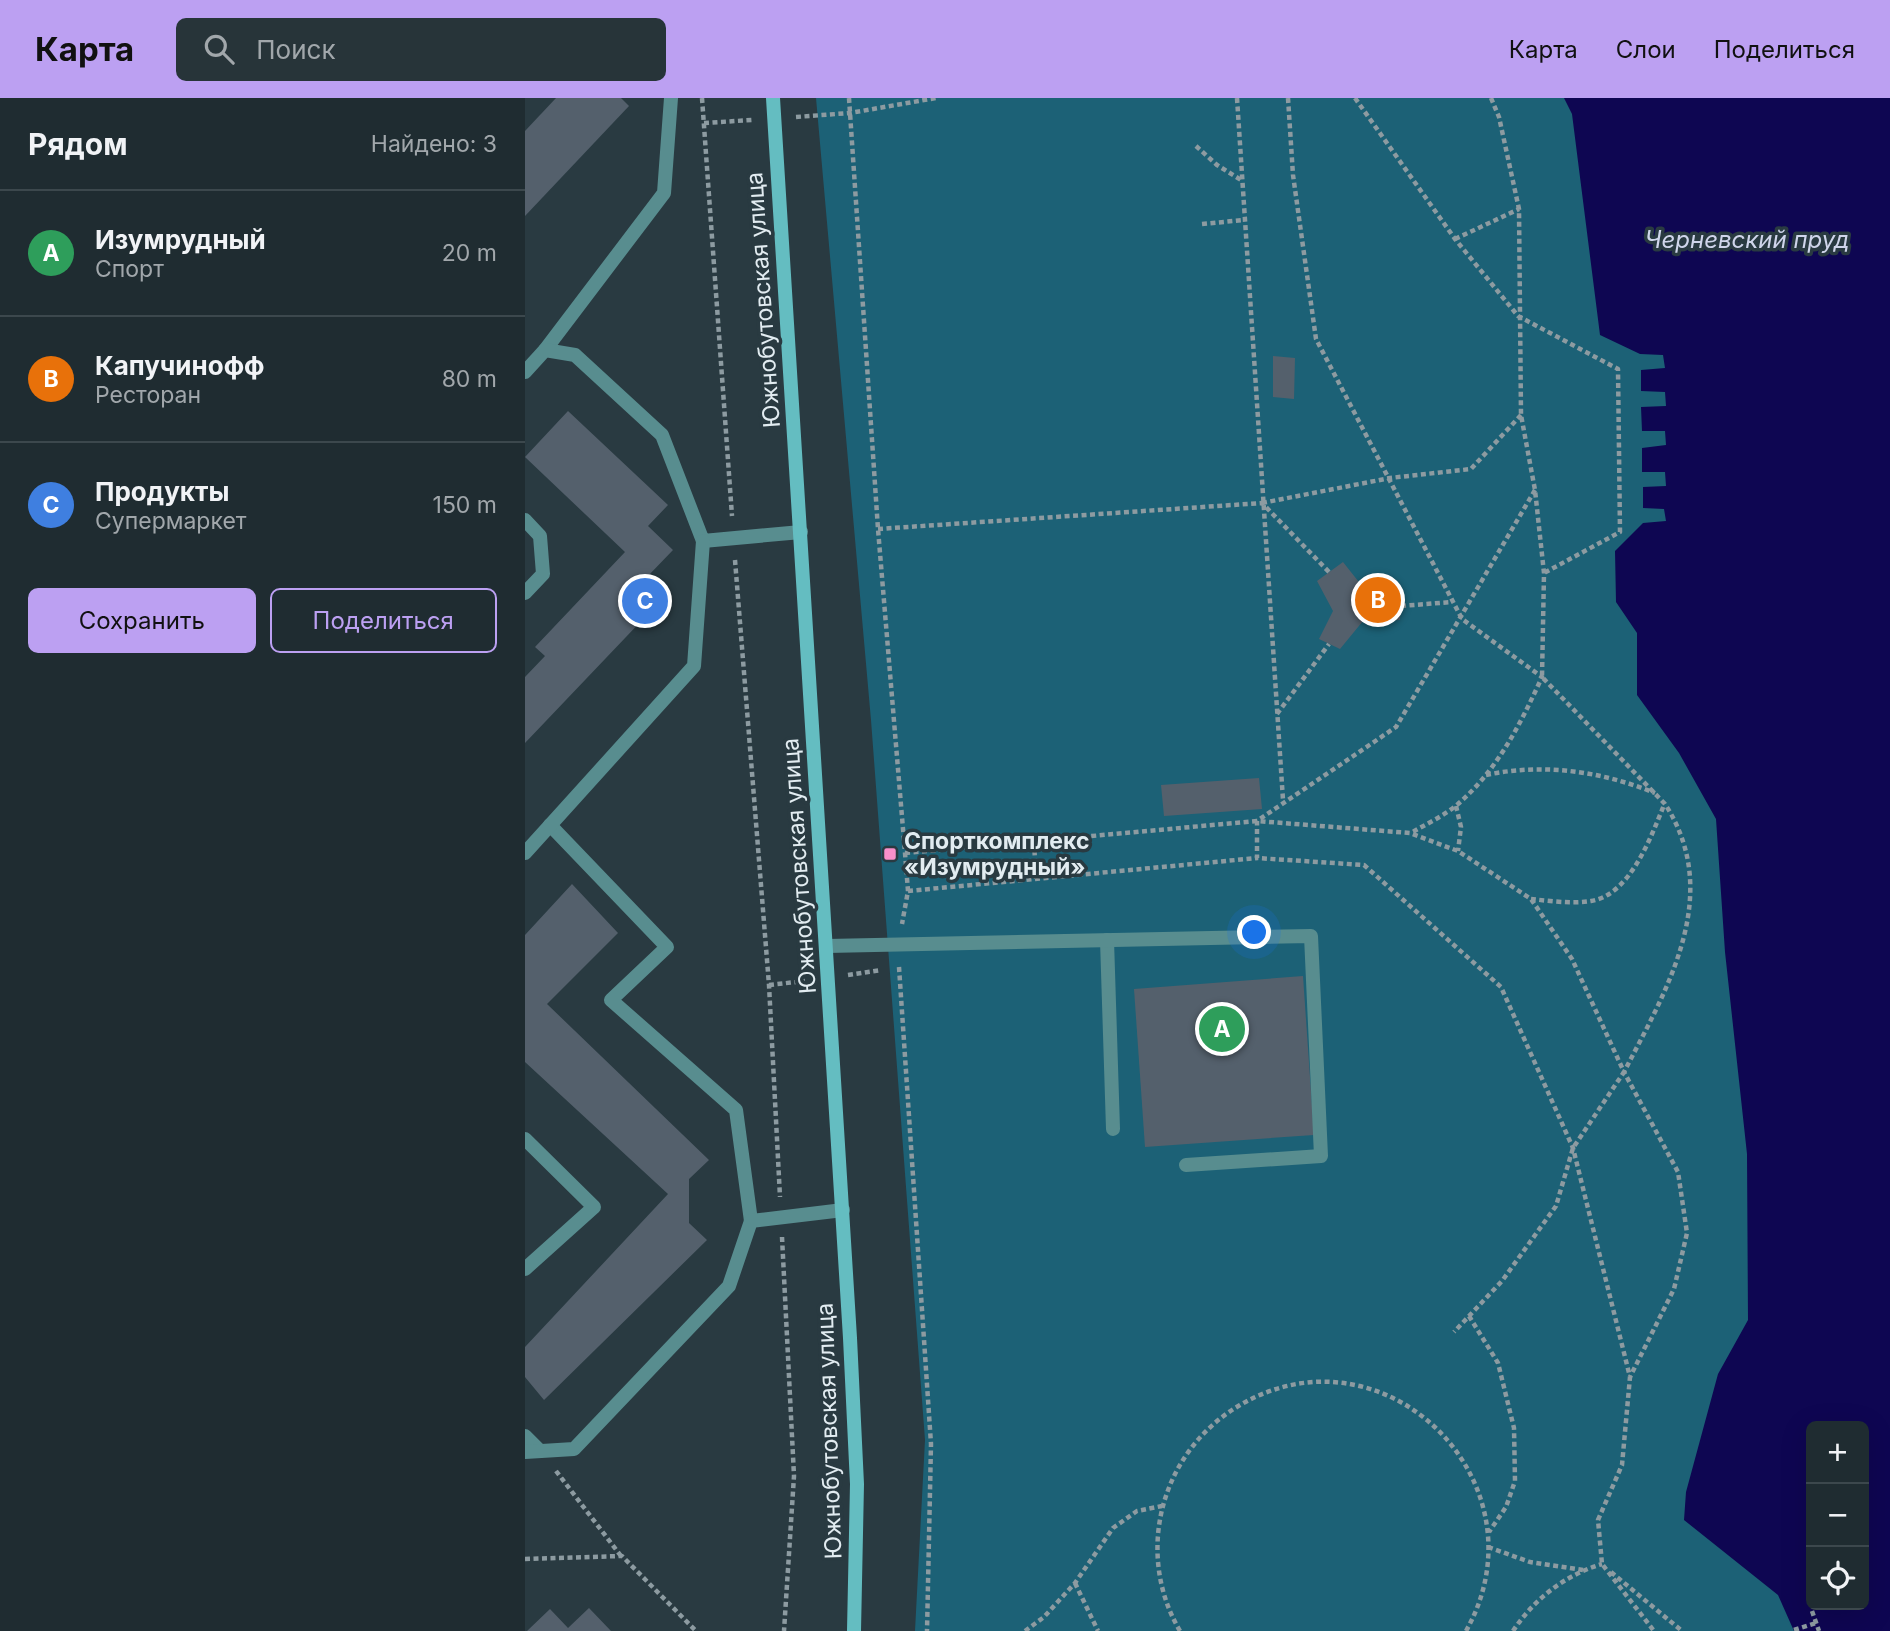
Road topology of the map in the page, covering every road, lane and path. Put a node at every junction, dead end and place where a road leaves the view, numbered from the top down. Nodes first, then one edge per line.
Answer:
1 (671, 98) edge
2 (702, 98) edge
3 (773, 98) edge
4 (849, 98) edge
5 (936, 98) edge
6 (1237, 98) edge
7 (1288, 98) edge
8 (1355, 98) edge
9 (1491, 98) edge
10 (850, 113) junction
11 (1196, 146) dead end
12 (1242, 180) junction
13 (1519, 209) junction
14 (1244, 220) junction
15 (1202, 223) dead end
16 (1455, 239) junction
17 (1518, 316) junction
18 (545, 350) junction
19 (525, 372) edge
20 (1521, 415) junction
21 (1389, 478) junction
22 (1535, 490) junction
23 (1262, 503) junction
24 (525, 520) edge
25 (878, 529) junction
26 (801, 532) junction
27 (733, 538) junction
28 (703, 541) junction
29 (1329, 572) dead end
30 (1544, 573) junction
31 (525, 593) edge
32 (1453, 602) junction
33 (1401, 606) dead end
34 (1462, 619) junction
35 (1329, 644) dead end
36 (1542, 677) junction
37 (1277, 713) junction
38 (1485, 776) junction
39 (1658, 794) junction
40 (1283, 801) junction
41 (1665, 804) junction
42 (1456, 806) junction
43 (1257, 821) junction
44 (550, 825) junction
45 (1410, 833) junction
46 (1034, 842) junction
47 (1458, 851) junction
48 (525, 853) edge
49 (905, 853) junction
50 (1257, 858) junction
51 (1036, 879) junction
52 (908, 891) junction
53 (1531, 899) junction
54 (1107, 940) junction
55 (827, 946) junction
56 (898, 946) junction
57 (1625, 1072) junction
58 (1113, 1129) dead end
59 (525, 1139) edge
60 (1573, 1148) junction
61 (1187, 1165) dead end
62 (842, 1210) junction
63 (781, 1218) junction
64 (751, 1222) junction
65 (525, 1269) edge
66 (1469, 1316) junction
67 (1454, 1332) dead end
68 (1630, 1377) junction
69 (525, 1436) edge
70 (533, 1451) edge
71 (1162, 1506) junction
72 (1489, 1532) junction
73 (1488, 1547) junction
74 (622, 1556) junction
75 (525, 1559) edge
76 (1602, 1564) junction
77 (1584, 1570) junction
78 (1075, 1583) junction
79 (1812, 1611) dead end
80 (1816, 1623) junction
81 (1794, 1630) edge
82 (696, 1631) edge
83 (784, 1631) edge
84 (854, 1631) edge
85 (927, 1631) edge
86 (1025, 1631) edge
87 (1098, 1631) edge
88 (1180, 1631) edge
89 (1466, 1631) edge
90 (1513, 1631) edge
91 (1654, 1631) edge
92 (1682, 1631) edge
93 (1819, 1631) edge

1 - 18 lane
2 - 27 path
3 - 26 street, Южнобутовская улица
4 - 10 path
5 - 10 path
6 - 12 path
7 - 21 path
8 - 16 path
9 - 13 path
10 - 25 path
11 - 12 path
12 - 14 path
13 - 16 path
13 - 17 path
14 - 15 path
14 - 23 path
16 - 17 path
17 - 20 path
17 - 30 path
18 - 19 lane
18 - 28 lane
20 - 21 path
20 - 22 path
21 - 23 path
21 - 32 path
22 - 30 path
22 - 34 path
23 - 25 path
23 - 29 path
23 - 37 path
24 - 31 lane
25 - 49 path
26 - 27 lane
26 - 55 street, Южнобутовская улица
27 - 28 lane
27 - 63 path
28 - 44 lane
30 - 36 path
32 - 33 path
32 - 34 path
34 - 36 path
34 - 40 path
35 - 37 path
36 - 38 path
36 - 39 path
37 - 40 path
38 - 39 path
38 - 42 path
39 - 41 path
40 - 43 path
41 - 53 path
41 - 57 path
42 - 45 path
42 - 47 path
43 - 45 path
43 - 46 path
43 - 50 path
44 - 48 lane
44 - 64 lane
45 - 47 path
46 - 49 path
46 - 51 path
47 - 53 path
49 - 52 path
50 - 51 path
50 - 60 path
51 - 52 path
52 - 56 path
53 - 57 path
54 - 56 lane
54 - 58 lane
54 - 61 lane
55 - 56 lane
55 - 62 street, Южнобутовская улица
56 - 85 path
57 - 60 path
57 - 68 path
59 - 65 lane
60 - 66 path
60 - 68 path
62 - 63 lane
62 - 84 street, Южнобутовская улица
63 - 64 lane
63 - 83 path
64 - 70 lane
66 - 67 path
66 - 72 path
68 - 76 path
69 - 70 lane
70 - 74 path
71 - 72 path
71 - 78 path
71 - 88 path
72 - 73 path
73 - 77 path
73 - 89 path
74 - 75 path
74 - 82 path
76 - 77 path
76 - 91 path
76 - 92 path
77 - 90 path
78 - 86 path
78 - 87 path
79 - 80 path
80 - 81 path
80 - 93 path

